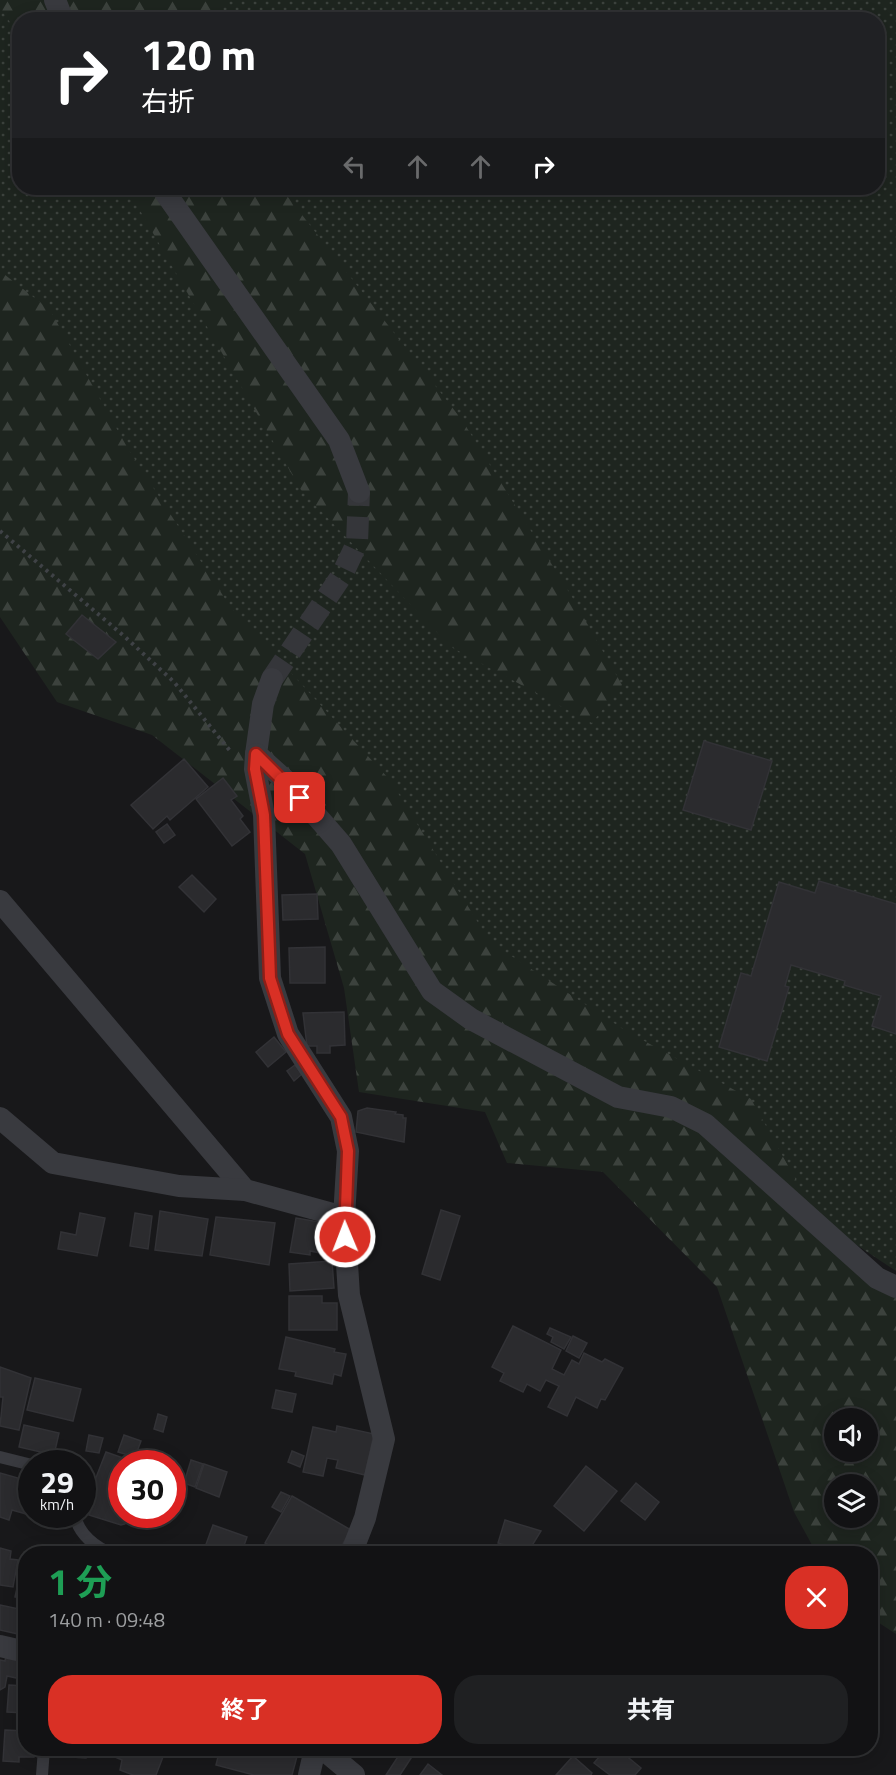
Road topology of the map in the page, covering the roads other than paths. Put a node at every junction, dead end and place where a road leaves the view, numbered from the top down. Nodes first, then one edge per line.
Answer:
1 (167, 195) edge
2 (359, 492) tunnel mouth
3 (272, 679) tunnel mouth
4 (255, 762) junction
5 (0, 901) edge
6 (0, 1118) edge
7 (245, 1190) junction
8 (344, 1217) junction
9 (896, 1287) edge
10 (0, 1457) edge
11 (18, 1462) edge
12 (79, 1528) edge
13 (98, 1546) edge
14 (354, 1546) edge
15 (0, 1646) edge
16 (18, 1650) edge
17 (43, 1756) edge
18 (313, 1756) edge
19 (331, 1756) edge
20 (42, 1775) edge
21 (309, 1775) edge
22 (354, 1775) edge

1 - 2 street
3 - 4 street
4 - 8 street
4 - 9 street
5 - 7 street
6 - 7 street
7 - 8 street
8 - 14 street
10 - 11 lane
12 - 13 lane
15 - 16 street
17 - 20 lane
18 - 21 street
19 - 22 street

